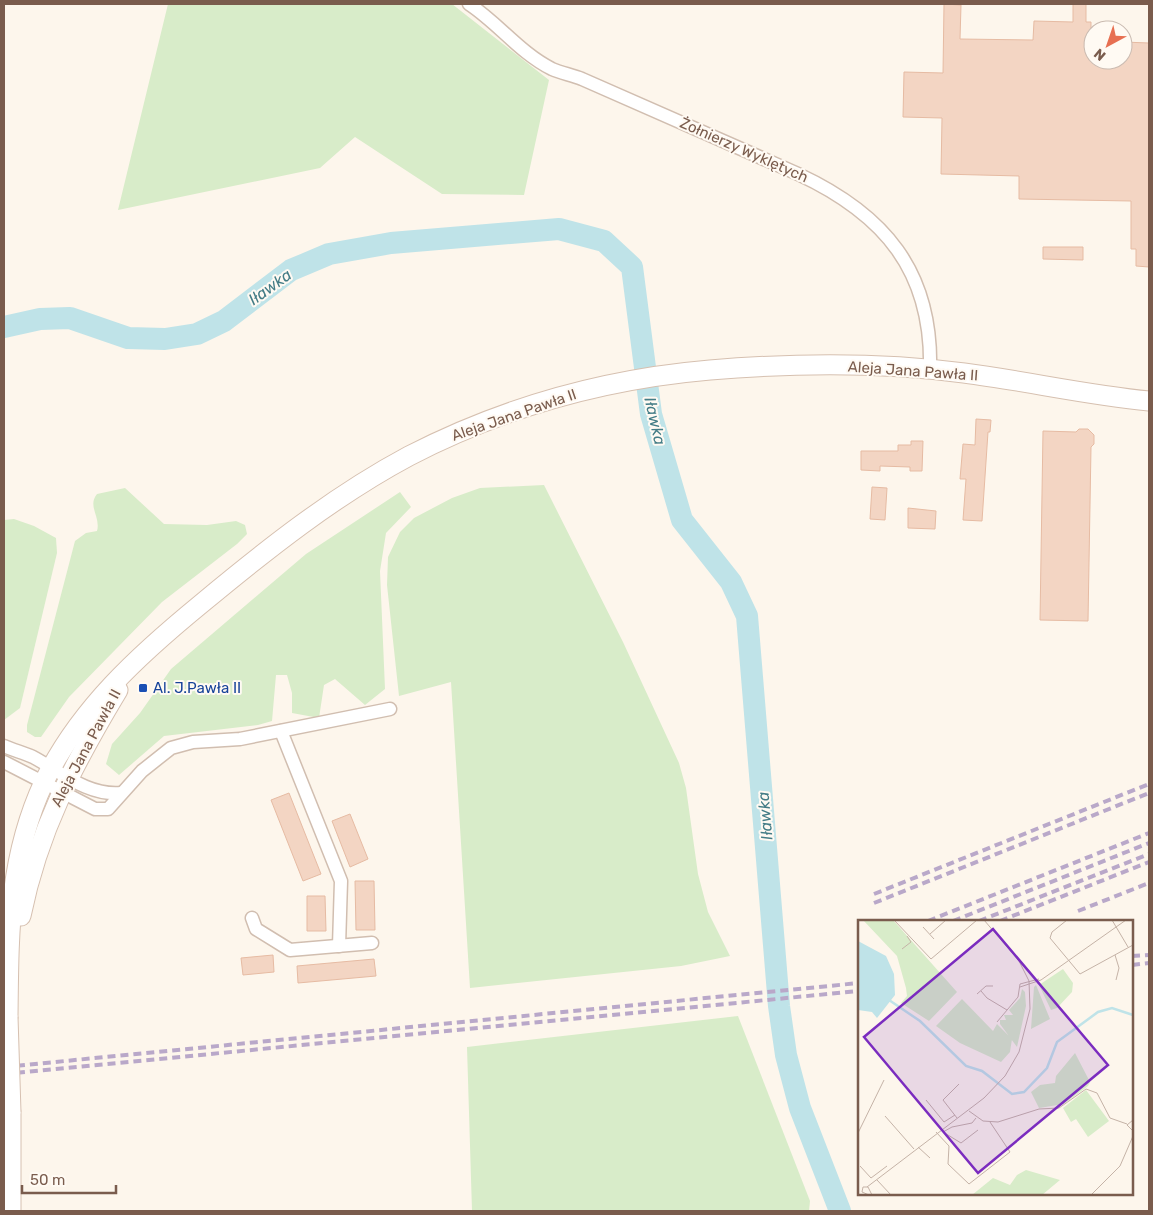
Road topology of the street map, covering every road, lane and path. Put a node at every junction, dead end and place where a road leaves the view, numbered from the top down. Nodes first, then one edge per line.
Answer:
1 (469, 4) edge
2 (930, 371) junction
3 (1149, 401) edge
4 (131, 667) junction
5 (390, 709) dead end
6 (282, 731) junction
7 (4, 746) edge
8 (4, 762) edge
9 (48, 775) junction
10 (64, 784) junction
11 (121, 794) junction
12 (252, 918) dead end
13 (372, 943) dead end
14 (339, 946) junction
15 (9, 976) junction
16 (11, 1211) edge

1 - 2 street, Żołnierzy Wyklętych
2 - 3 main road, Aleja Jana Pawła II
2 - 4 main road, Aleja Jana Pawła II
4 - 9 main road, Aleja Jana Pawła II
4 - 10 main road, Aleja Jana Pawła II
5 - 6 street
6 - 11 street
6 - 14 street
7 - 9 street
8 - 9 street
9 - 10 street
9 - 10 street
9 - 15 main road, Aleja Jana Pawła II
10 - 11 street
10 - 11 street
10 - 15 main road, Aleja Jana Pawła II
12 - 14 street
13 - 14 street
15 - 16 main road, Aleja Jana Pawła II, bridge

